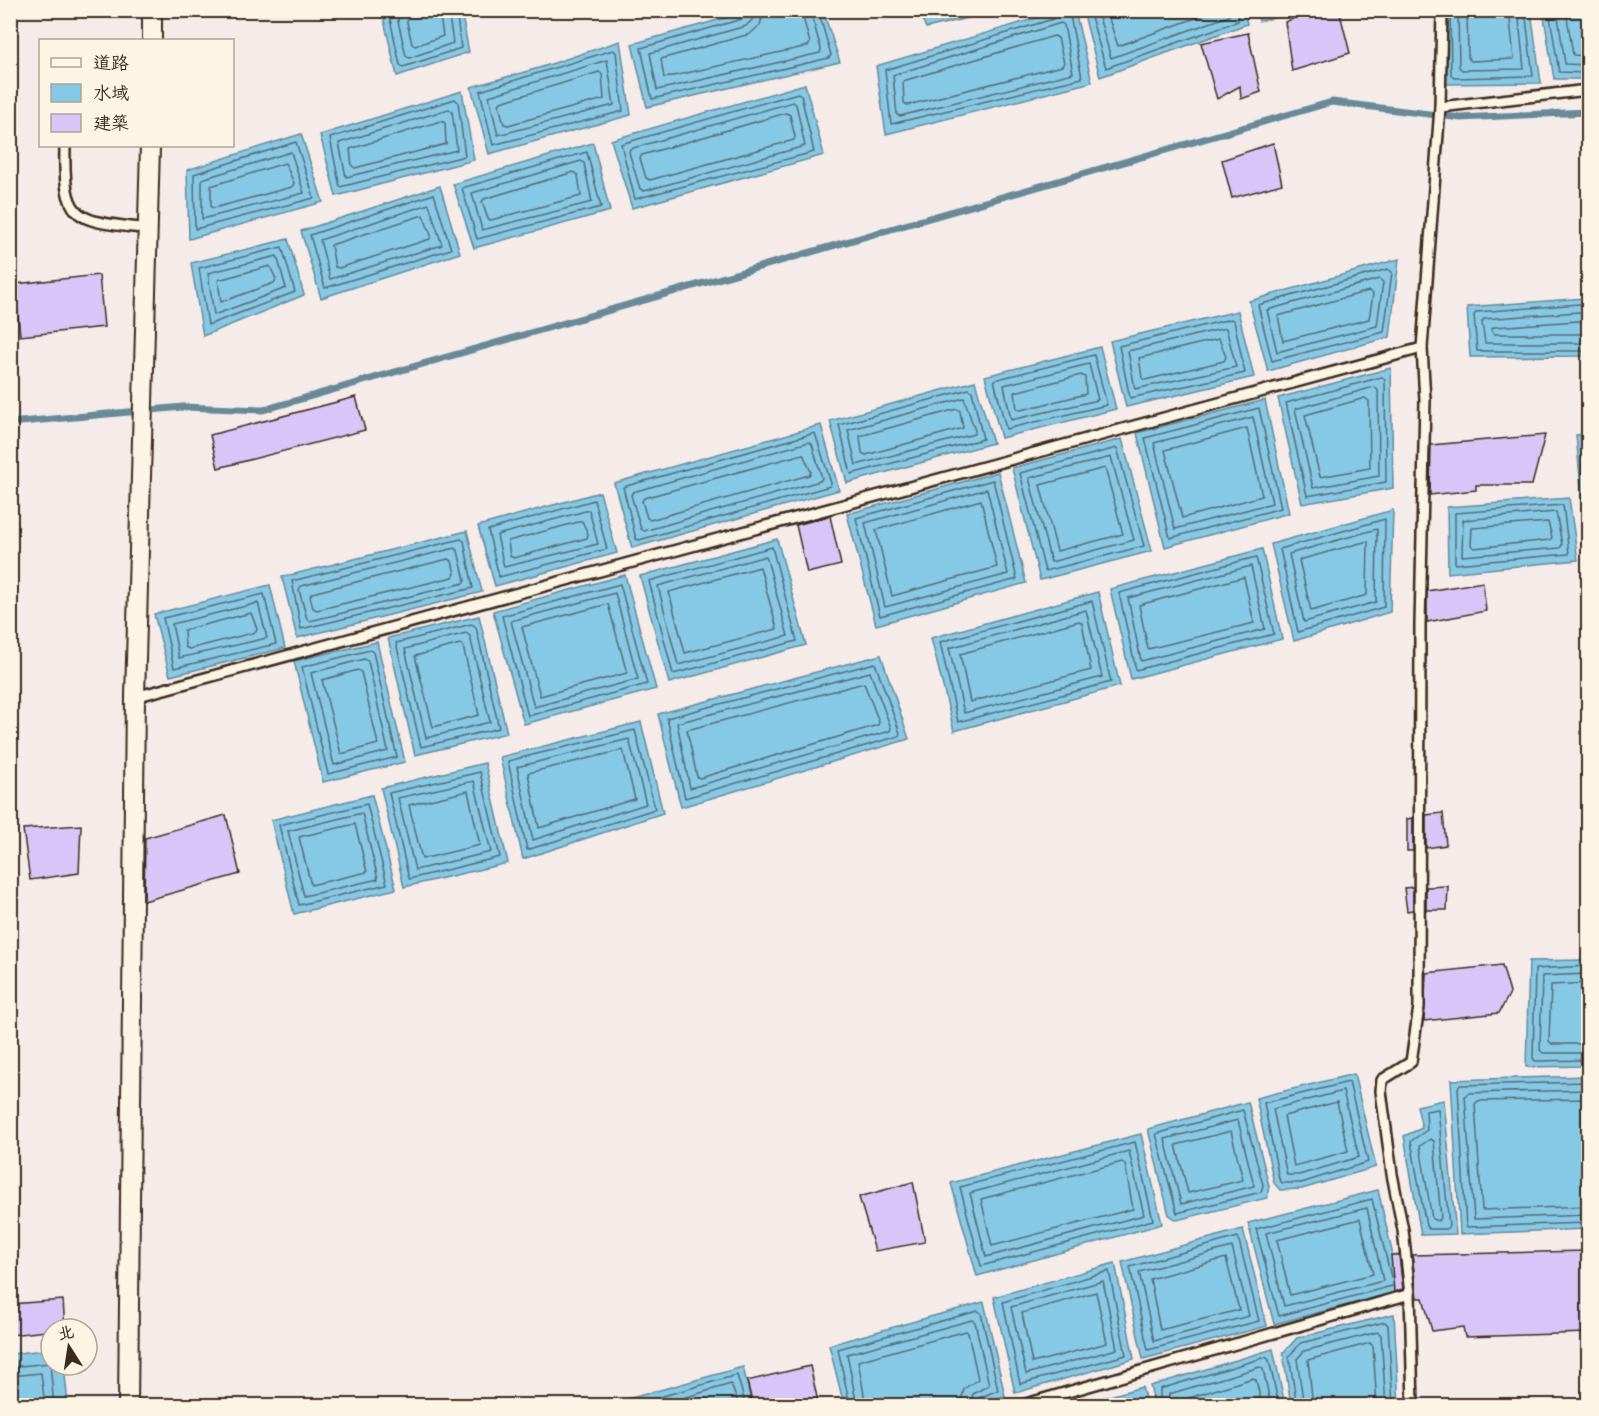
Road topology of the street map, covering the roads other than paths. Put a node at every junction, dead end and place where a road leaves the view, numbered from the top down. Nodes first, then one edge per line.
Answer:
1 (152, 10) edge
2 (1442, 10) edge
3 (152, 39) edge
4 (1588, 90) edge
5 (1440, 107) junction
6 (64, 147) edge
7 (150, 147) edge
8 (149, 229) junction
9 (1422, 348) junction
10 (135, 697) junction
11 (1410, 1294) junction
12 (128, 1406) edge
13 (1018, 1406) edge
14 (1413, 1406) edge

1 - 3 street
2 - 5 lane
4 - 5 lane
5 - 9 lane
6 - 8 lane
7 - 8 street
8 - 10 street
9 - 10 lane
9 - 11 lane
10 - 12 street
11 - 13 lane
11 - 14 lane

